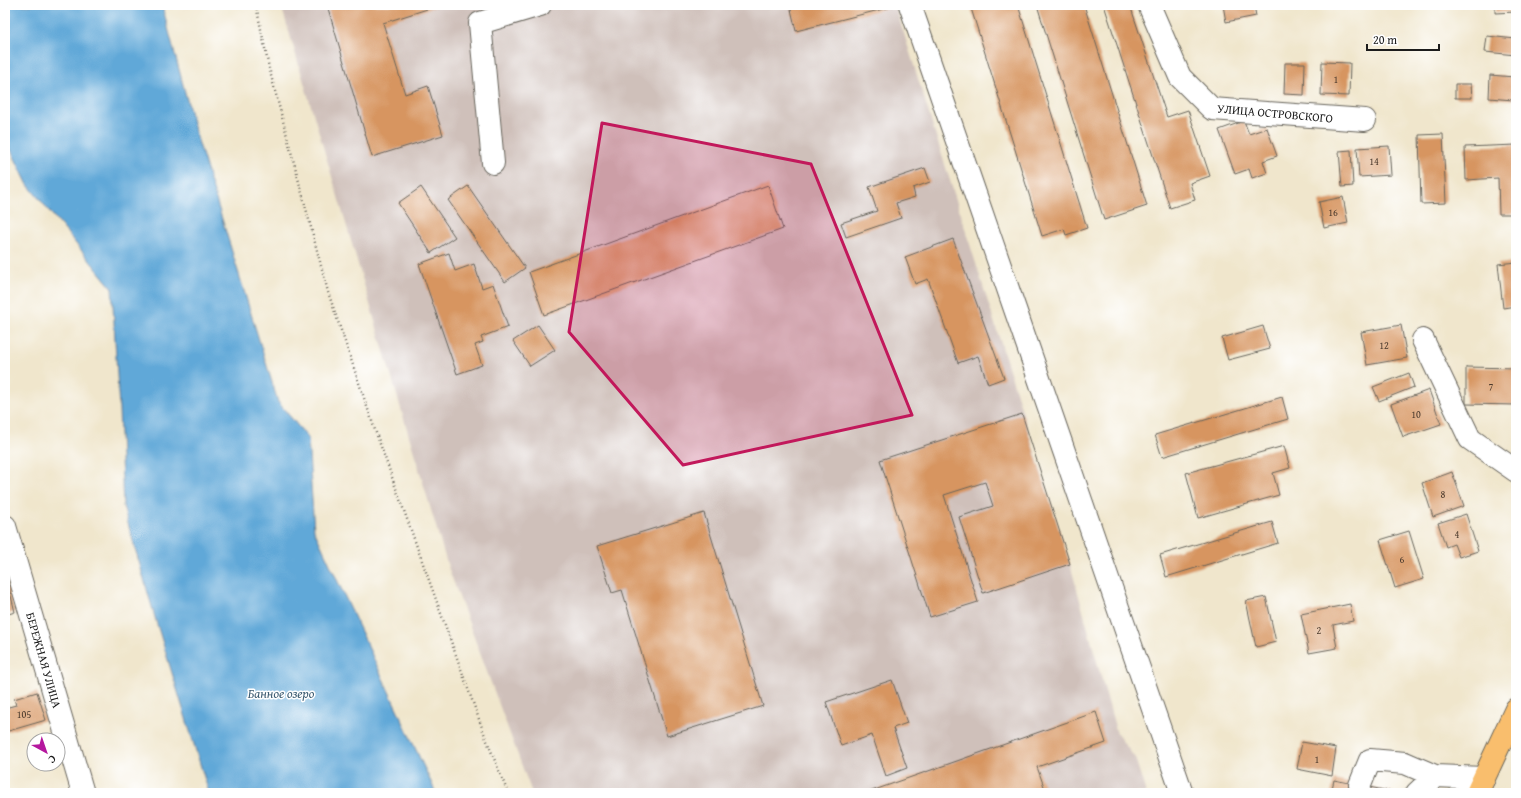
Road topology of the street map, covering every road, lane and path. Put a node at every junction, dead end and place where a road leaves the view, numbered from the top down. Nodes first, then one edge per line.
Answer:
1 (256, 5) edge
2 (540, 5) edge
3 (910, 5) edge
4 (1149, 5) edge
5 (1365, 120) dead end
6 (493, 163) dead end
7 (1422, 340) dead end
8 (1516, 471) edge
9 (5, 526) edge
10 (1516, 709) edge
11 (1435, 776) junction
12 (1360, 785) dead end
13 (1481, 786) edge
14 (83, 793) edge
15 (508, 793) edge
16 (1182, 793) edge
17 (1417, 793) edge

1 - 15 path
2 - 6 street
3 - 16 street
4 - 5 street, УЛИЦА ОСТРОВСКОГО
7 - 8 street
9 - 14 street, БЕРЕЖНАЯ УЛИЦА
10 - 13 main road
11 - 12 street
11 - 13 street
11 - 17 street

